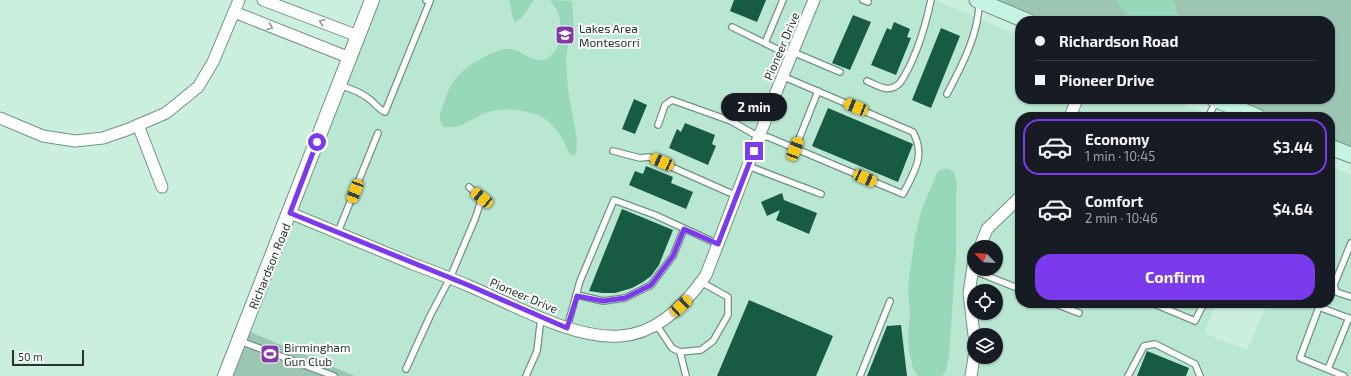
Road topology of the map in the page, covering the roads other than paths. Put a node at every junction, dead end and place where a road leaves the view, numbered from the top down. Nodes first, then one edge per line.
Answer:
1 (239, 0) edge
2 (263, 0) edge
3 (372, 0) edge
4 (426, 0) edge
5 (783, 0) edge
6 (813, 0) edge
7 (931, 0) edge
8 (978, 0) edge
9 (234, 12) junction
10 (1015, 16) edge
11 (732, 27) dead end
12 (358, 36) junction
13 (765, 43) junction
14 (792, 54) junction
15 (350, 58) junction
16 (840, 72) dead end
17 (782, 76) junction
18 (867, 81) dead end
19 (339, 85) junction
20 (818, 91) junction
21 (947, 94) dead end
22 (1228, 104) edge
23 (1246, 112) edge
24 (0, 118) edge
25 (138, 125) junction
26 (658, 125) dead end
27 (378, 133) dead end
28 (759, 137) junction
29 (795, 149) junction
30 (1335, 149) edge
31 (613, 151) dead end
32 (1351, 155) edge
33 (748, 166) junction
34 (162, 187) dead end
35 (469, 187) dead end
36 (821, 194) dead end
37 (737, 196) junction
38 (1015, 202) edge
39 (290, 213) junction
40 (684, 229) junction
41 (338, 232) junction
42 (983, 240) edge
43 (1351, 243) edge
44 (718, 244) junction
45 (971, 276) edge
46 (995, 276) edge
47 (450, 278) junction
48 (701, 282) junction
49 (1335, 283) edge
50 (1015, 286) edge
51 (1335, 288) edge
52 (577, 296) junction
53 (1351, 297) edge
54 (890, 300) dead end
55 (1066, 308) edge
56 (1164, 308) edge
57 (1202, 308) edge
58 (1319, 308) edge
59 (1322, 308) edge
60 (1079, 313) dead end
61 (541, 317) junction
62 (1350, 319) edge
63 (656, 324) junction
64 (567, 328) junction
65 (973, 328) edge
66 (239, 340) junction
67 (680, 352) junction
68 (973, 364) edge
69 (406, 369) dead end
70 (1328, 369) junction
71 (225, 376) edge
72 (334, 376) edge
73 (526, 376) edge
74 (686, 376) edge
75 (860, 376) edge
76 (971, 376) edge
77 (1128, 376) edge
78 (1200, 376) edge
79 (1344, 376) edge

1 - 9 street
12 -> 2 street
3 - 12 street, Richardson Road
4 - 19 lane
5 - 13 lane
6 - 14 street, Pioneer Drive
7 - 18 lane
8 - 10 main road
8 - 21 lane
9 -> 15 street
9 - 25 street
11 - 13 lane
12 - 15 street, Richardson Road
13 - 14 lane
14 - 16 lane
14 - 17 street, Pioneer Drive
15 - 19 street, Richardson Road
17 - 20 lane
17 - 28 street, Pioneer Drive
19 - 39 street, Richardson Road
20 - 29 lane
20 - 29 lane
22 - 23 main road
24 - 25 street
25 - 34 street
26 - 28 lane
27 - 41 lane
28 - 29 lane
28 - 33 street, Pioneer Drive
30 - 32 main road
31 - 37 lane
33 - 36 lane
33 - 37 street, Pioneer Drive
35 - 47 lane
37 - 44 street, Pioneer Drive
38 - 42 street
39 - 41 street, Pioneer Drive
39 - 66 street, Richardson Road
40 - 44 lane
40 - 52 lane
40 - 52 lane
41 - 47 street, Pioneer Drive
43 - 49 lane
44 - 48 street, Pioneer Drive
45 - 65 street
46 - 50 lane
47 - 61 street, Pioneer Drive
47 - 69 lane
48 - 63 street, Pioneer Drive
48 - 67 lane
51 - 53 lane
52 - 64 lane
54 - 75 lane
55 - 60 lane
56 - 57 lane
58 - 70 lane
59 - 62 lane
61 - 64 street, Pioneer Drive
61 - 73 lane
62 - 70 lane
63 - 64 street, Pioneer Drive
63 - 67 lane
66 - 71 street, Richardson Road
66 - 72 lane
67 - 74 lane
68 - 76 street
70 - 79 lane
77 - 78 lane

